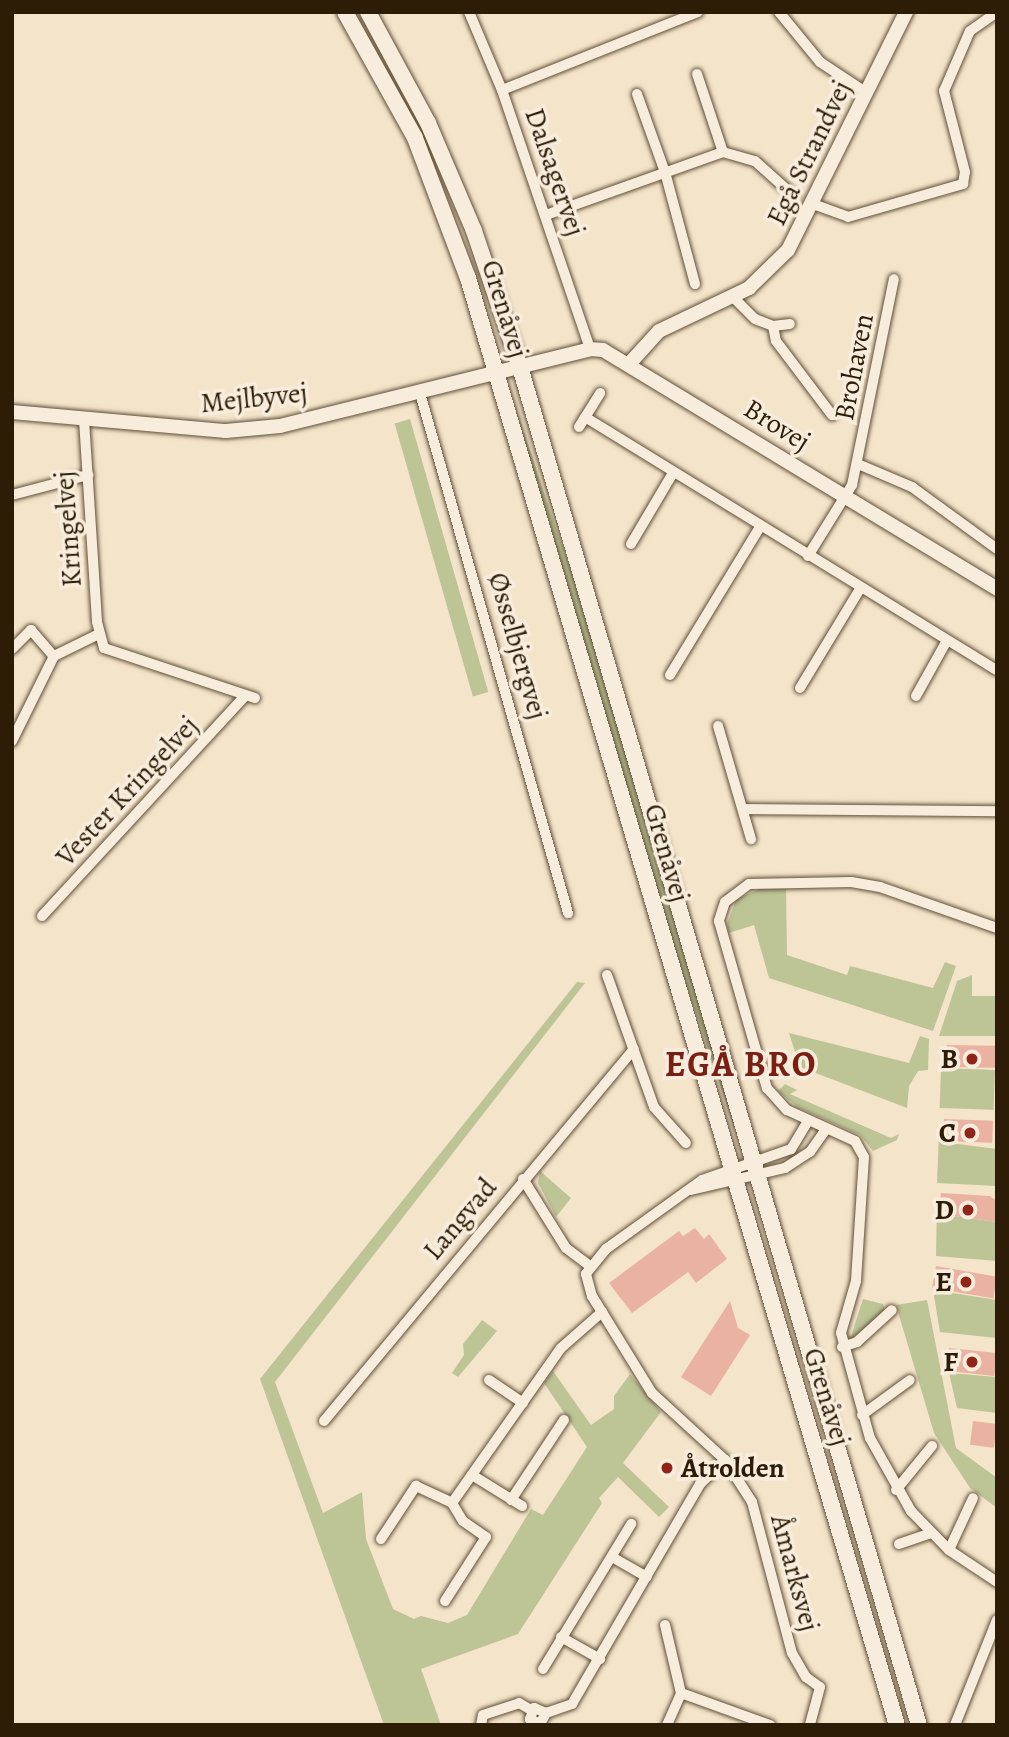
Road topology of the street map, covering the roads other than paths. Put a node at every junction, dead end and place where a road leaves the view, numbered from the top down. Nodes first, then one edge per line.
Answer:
1 (345, 12) edge
2 (368, 12) edge
3 (469, 12) edge
4 (698, 12) edge
5 (779, 12) edge
6 (906, 12) edge
7 (997, 12) edge
8 (697, 74) dead end
9 (502, 90) junction
10 (867, 93) junction
11 (636, 94) dead end
12 (723, 152) junction
13 (665, 172) junction
14 (794, 196) dead end
15 (813, 204) junction
16 (546, 215) junction
17 (894, 279) dead end
18 (695, 284) dead end
19 (733, 297) junction
20 (790, 324) dead end
21 (773, 326) junction
22 (590, 349) junction
23 (630, 363) junction
24 (520, 367) junction
25 (497, 373) junction
26 (421, 393) junction
27 (600, 393) dead end
28 (12, 412) edge
29 (832, 415) dead end
30 (84, 420) junction
31 (858, 464) junction
32 (673, 473) junction
33 (88, 475) junction
34 (12, 495) edge
35 (845, 496) junction
36 (760, 527) junction
37 (631, 544) dead end
38 (997, 549) edge
39 (808, 556) junction
40 (860, 589) junction
41 (997, 589) edge
42 (99, 634) junction
43 (946, 642) junction
44 (12, 649) edge
45 (54, 656) junction
46 (997, 670) edge
47 (670, 676) dead end
48 (800, 688) dead end
49 (916, 696) dead end
50 (718, 726) dead end
51 (12, 740) edge
52 (743, 810) junction
53 (997, 811) edge
54 (751, 839) dead end
55 (568, 913) dead end
56 (42, 916) dead end
57 (997, 928) edge
58 (607, 975) dead end
59 (634, 1049) junction
60 (808, 1121) junction
61 (826, 1129) junction
62 (686, 1143) dead end
63 (755, 1169) junction
64 (734, 1174) junction
65 (523, 1179) junction
66 (590, 1266) junction
67 (892, 1310) dead end
68 (602, 1312) junction
69 (842, 1347) junction
70 (489, 1380) dead end
71 (910, 1380) dead end
72 (523, 1403) junction
73 (862, 1415) junction
74 (564, 1420) dead end
75 (324, 1421) dead end
76 (932, 1446) dead end
77 (725, 1460) junction
78 (472, 1475) junction
79 (897, 1490) junction
80 (972, 1497) dead end
81 (512, 1500) junction
82 (452, 1503) junction
83 (522, 1506) dead end
84 (631, 1524) dead end
85 (931, 1533) junction
86 (381, 1539) dead end
87 (899, 1544) dead end
88 (949, 1550) junction
89 (612, 1557) junction
90 (647, 1577) junction
91 (997, 1582) edge
92 (445, 1601) dead end
93 (997, 1620) edge
94 (665, 1625) dead end
95 (561, 1637) junction
96 (600, 1659) junction
97 (543, 1669) dead end
98 (681, 1693) junction
99 (481, 1725) edge
100 (667, 1725) edge
101 (770, 1725) edge
102 (810, 1725) edge
103 (897, 1725) edge
104 (919, 1725) edge
105 (955, 1725) edge

1 - 25 main road, Grenåvej
2 - 24 main road, Grenåvej
3 - 9 street, Dalsagervej
4 - 9 street
5 - 10 street
6 - 10 street, Egå Strandvej
7 - 15 street
8 - 12 street
9 - 16 street, Dalsagervej
10 - 15 street, Egå Strandvej
11 - 13 street
12 - 13 street
12 - 14 street
13 - 16 street
13 - 18 street
15 - 19 street, Egå Strandvej
16 - 22 street, Dalsagervej
17 - 31 street, Brohaven
19 - 21 street
19 - 23 street, Egå Strandvej
20 - 21 street
21 - 29 street
22 - 23 street, Brovej
22 - 24 street
23 - 35 street, Brovej
24 - 25 street, Mejlbyvej
24 - 63 main road, Grenåvej
25 - 26 street, Mejlbyvej
25 - 64 main road, Grenåvej
26 - 30 street, Mejlbyvej
26 - 55 street, Øsselbjergvej
27 - 32 street
28 - 30 street, Mejlbyvej
30 - 33 street, Kringelvej
31 - 35 street, Brohaven
31 - 38 street, Brohaven
32 - 36 street
32 - 37 street
33 - 34 street
33 - 42 street, Kringelvej
35 - 39 street, Brohaven
35 - 41 street, Brovej
36 - 39 street
36 - 47 street
39 - 40 street
40 - 43 street
40 - 48 street
42 - 45 street
42 - 56 street, Vester Kringelvej
43 - 46 street
43 - 49 street
44 - 45 street
45 - 51 street
50 - 52 street
52 - 53 street
52 - 54 street
57 - 60 street
58 - 59 street
59 - 62 street
59 - 65 street, Langvad
60 - 61 street
60 - 63 street
61 - 63 street
61 - 69 street
63 - 64 street
63 - 104 main road, Grenåvej
64 - 66 street
64 - 103 main road, Grenåvej
65 - 66 street
65 - 75 street, Langvad
66 - 68 street, Åmarksvej
67 - 69 street
68 - 72 street
68 - 77 street, Åmarksvej
69 - 73 street
70 - 72 street
71 - 73 street
72 - 78 street
73 - 79 street
74 - 81 street
76 - 79 street
77 - 90 street
77 - 102 street, Åmarksvej
78 - 81 street
78 - 82 street
79 - 85 street
80 - 88 street
81 - 83 street
82 - 86 street
82 - 92 street
84 - 89 street
85 - 87 street
85 - 88 street
88 - 91 street
89 - 90 street
89 - 95 street
90 - 96 street
93 - 105 street
94 - 98 street
95 - 96 street
95 - 97 street
96 - 99 street
98 - 100 street
98 - 101 street

